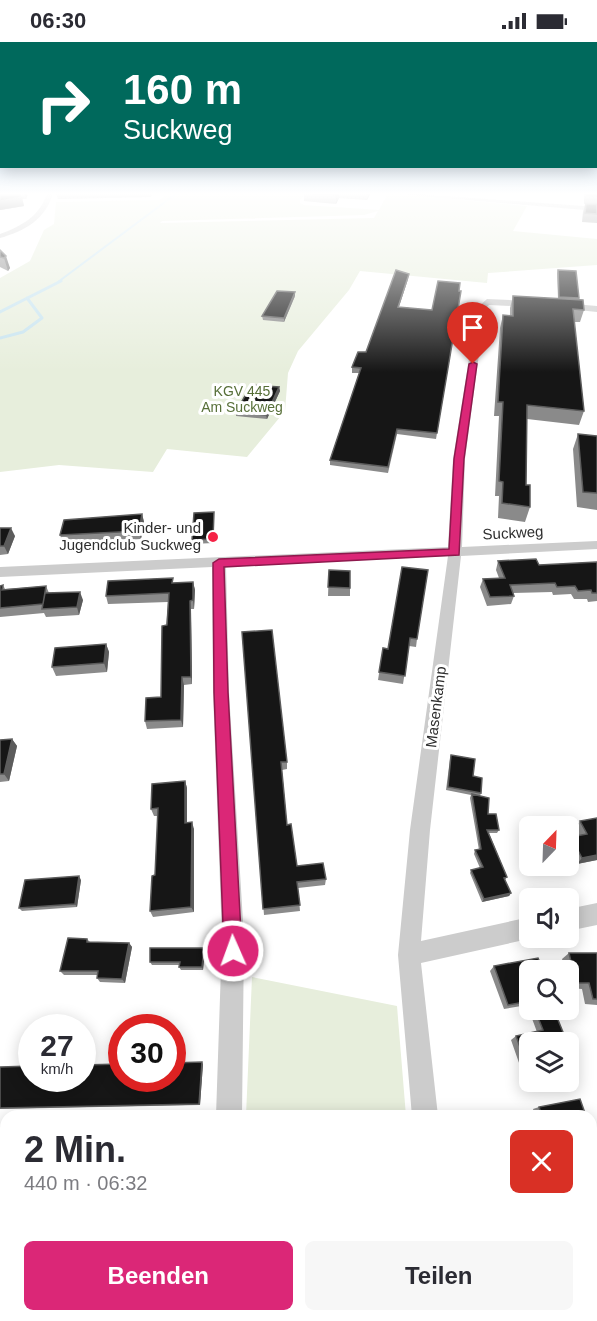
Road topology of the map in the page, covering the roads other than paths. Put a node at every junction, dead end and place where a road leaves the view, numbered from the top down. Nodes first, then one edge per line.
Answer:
1 (597, 309) edge
2 (597, 545) edge
3 (455, 552) junction
4 (219, 563) junction
5 (0, 572) edge
6 (597, 914) edge
7 (579, 918) edge
8 (519, 930) edge
9 (409, 955) junction
10 (229, 1110) edge
11 (424, 1110) edge

1 - 3 street, Masenkamp
2 - 3 street, Suckweg
3 - 4 street, Suckweg
3 - 9 street, Masenkamp
4 - 5 street, Suckweg
4 - 10 street
6 - 7 street
8 - 9 street
9 - 11 street, Masenkamp

